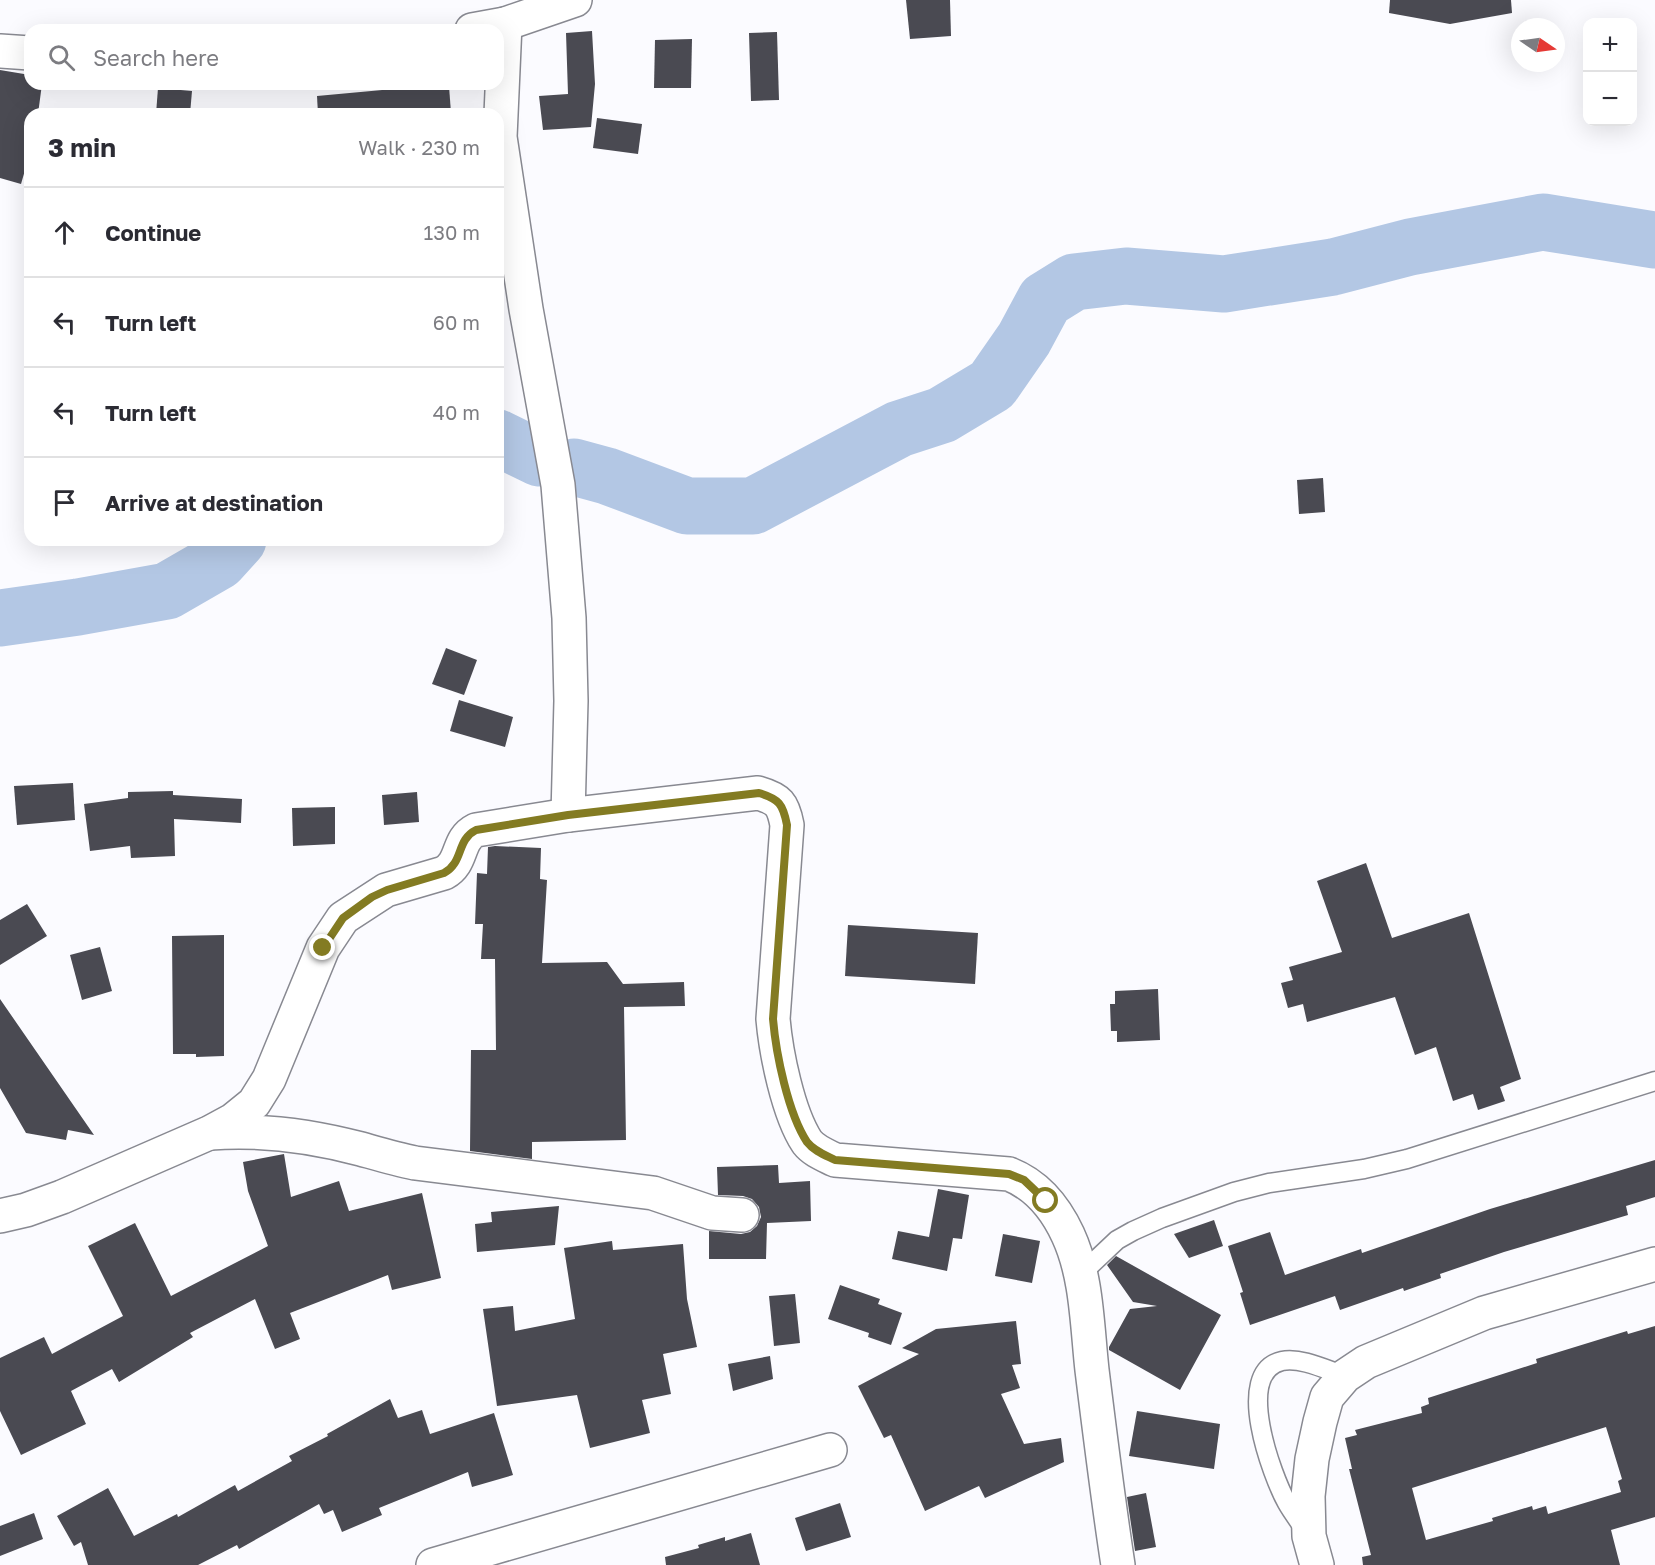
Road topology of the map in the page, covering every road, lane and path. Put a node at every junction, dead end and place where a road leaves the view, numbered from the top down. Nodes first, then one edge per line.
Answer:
1 (575, 0) edge
2 (505, 24) joint
3 (504, 47) edge
4 (0, 51) edge
5 (24, 52) edge
6 (502, 90) edge
7 (501, 108) edge
8 (504, 163) edge
9 (568, 815) junction
10 (1655, 1081) edge
11 (209, 1133) junction
12 (742, 1215) dead end
13 (0, 1216) edge
14 (1655, 1264) edge
15 (1081, 1274) junction
16 (1345, 1376) junction
17 (830, 1450) dead end
18 (1313, 1551) edge
19 (433, 1565) edge
20 (1118, 1565) edge

1 - 2 street
2 - 3 street
4 - 5 street
6 - 7 street
8 - 9 street
9 - 11 street
9 - 15 street
10 - 15 lane
11 - 12 street
11 - 13 street
14 - 16 street
15 - 20 street
16 - 18 street
16 - 18 lane
17 - 19 street

